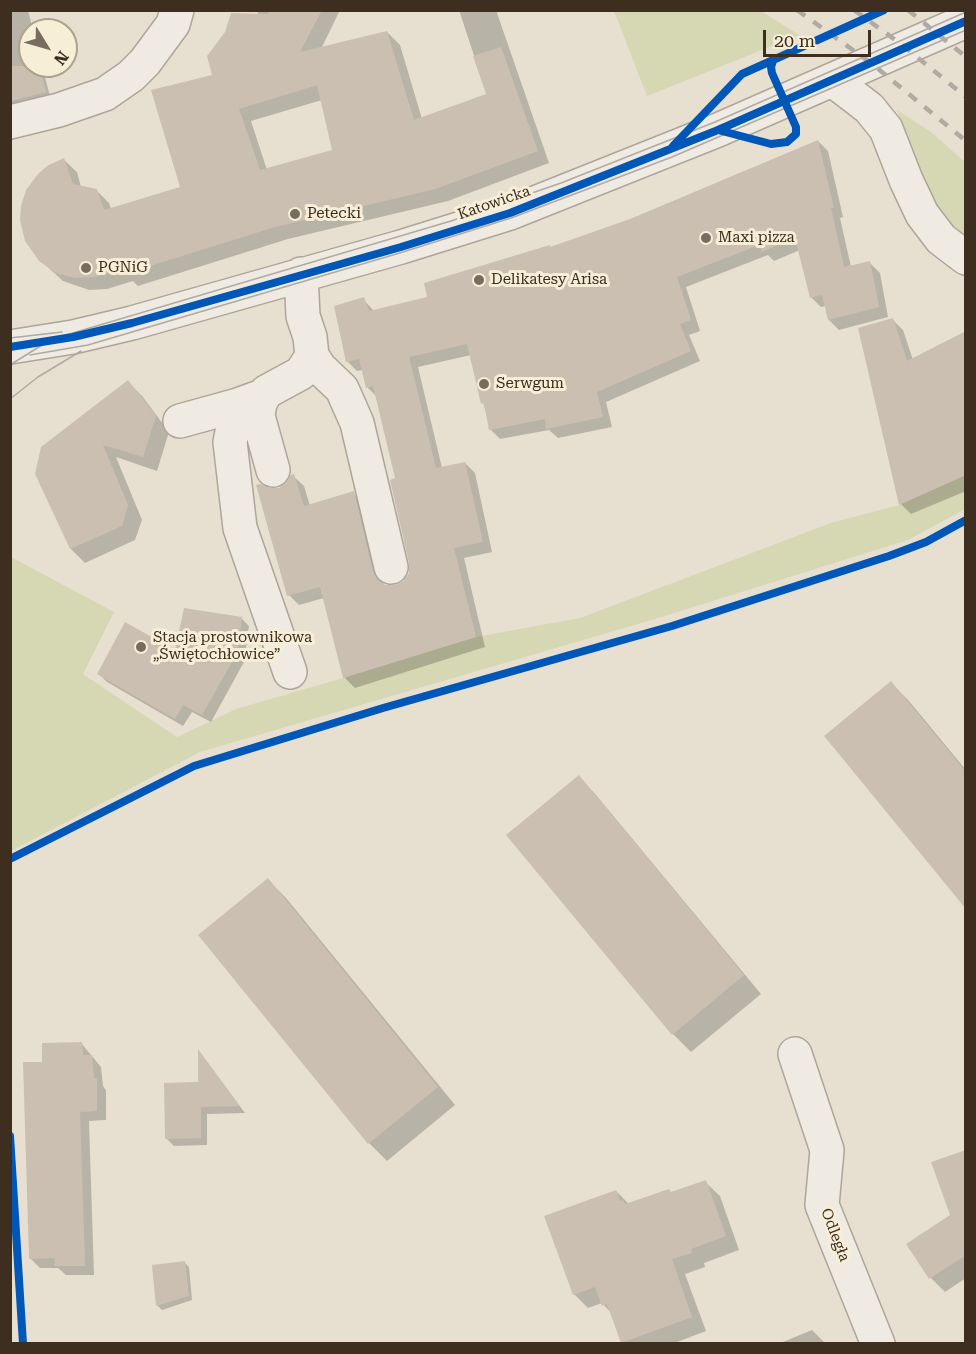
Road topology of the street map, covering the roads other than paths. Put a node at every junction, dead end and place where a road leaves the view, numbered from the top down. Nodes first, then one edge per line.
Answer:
1 (177, 10) edge
2 (966, 21) edge
3 (831, 81) junction
4 (10, 122) edge
5 (966, 258) edge
6 (301, 274) junction
7 (10, 347) edge
8 (312, 356) junction
9 (260, 396) junction
10 (180, 421) dead end
11 (273, 470) dead end
12 (391, 567) dead end
13 (290, 672) dead end
14 (795, 1054) dead end
15 (878, 1344) edge

1 - 4 street
2 - 3 street, Katowicka
3 - 5 street
3 - 6 street, Katowicka
6 - 7 street, Katowicka
6 - 8 street
8 - 9 street
8 - 12 street
9 - 10 street
9 - 11 street
9 - 13 street
14 - 15 street, Odległa

